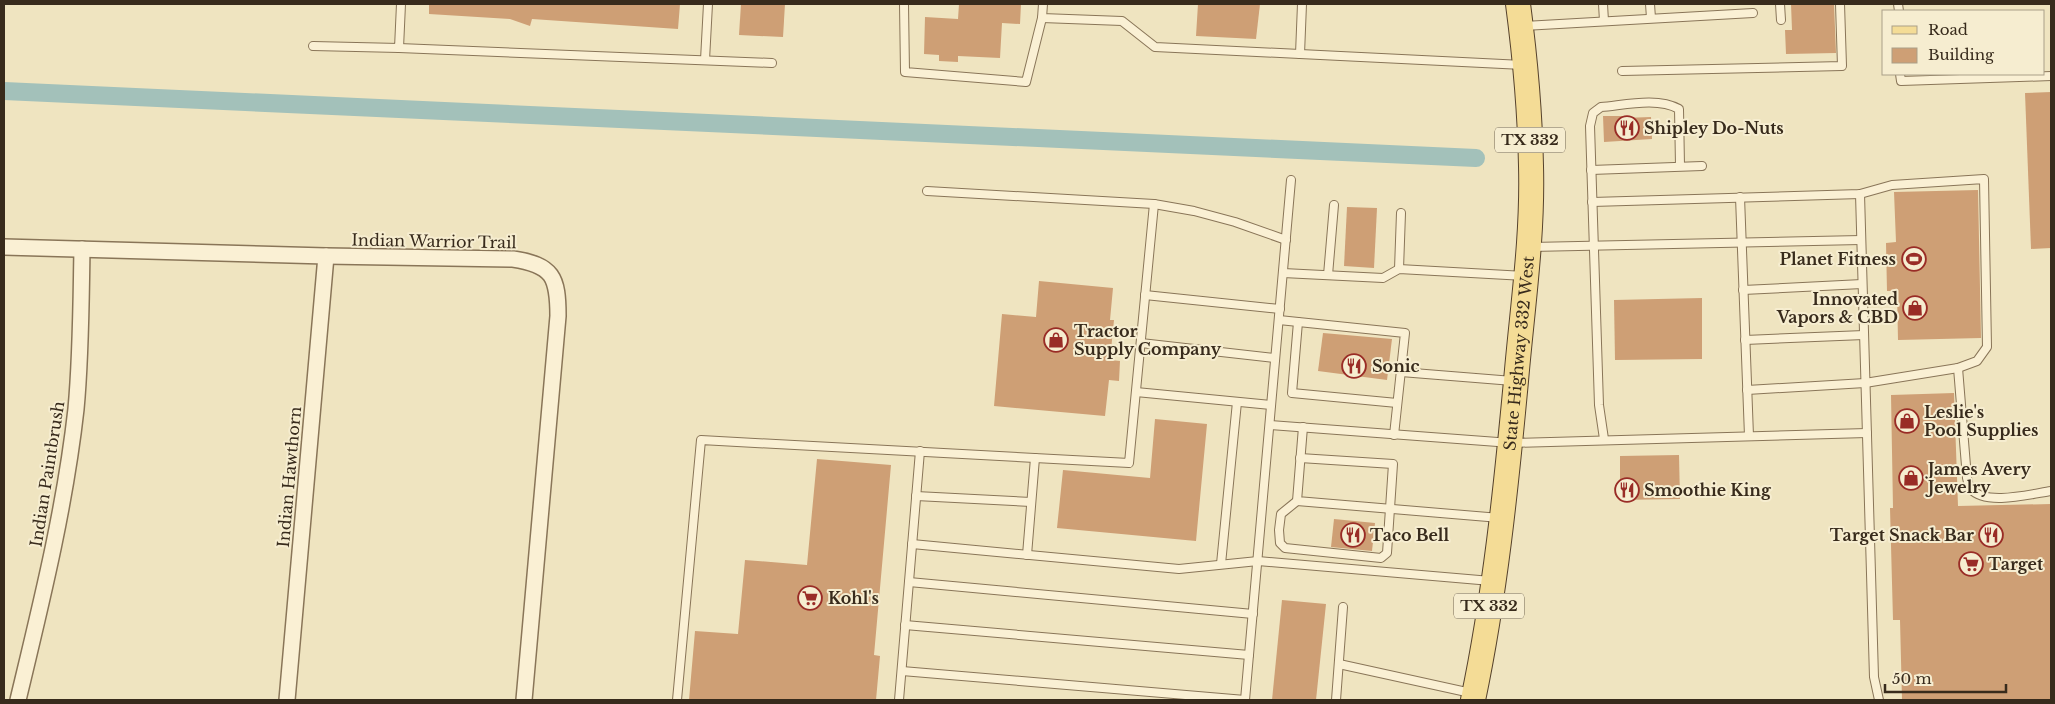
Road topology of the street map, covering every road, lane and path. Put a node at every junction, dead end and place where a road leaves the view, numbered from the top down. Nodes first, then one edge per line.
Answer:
1 (401, 4) edge
2 (708, 4) edge
3 (904, 4) edge
4 (1043, 4) edge
5 (1302, 4) edge
6 (1603, 4) edge
7 (1650, 4) edge
8 (1780, 4) edge
9 (1840, 4) edge
10 (1753, 13) dead end
11 (1520, 15) edge
12 (1042, 18) junction
13 (1651, 18) junction
14 (1781, 20) dead end
15 (1604, 21) junction
16 (313, 46) dead end
17 (399, 48) junction
18 (1300, 54) junction
19 (705, 60) junction
20 (772, 63) dead end
21 (1526, 66) junction
22 (1622, 71) dead end
23 (1900, 75) edge
24 (2051, 76) edge
25 (1680, 166) junction
26 (1702, 166) dead end
27 (1591, 170) junction
28 (1291, 180) dead end
29 (927, 191) dead end
30 (1860, 194) junction
31 (1740, 198) junction
32 (1592, 202) junction
33 (1154, 204) junction
34 (1334, 206) dead end
35 (1401, 213) dead end
36 (1286, 240) junction
37 (1861, 240) junction
38 (1741, 242) junction
39 (1593, 245) junction
40 (4, 246) edge
41 (1529, 247) junction
42 (82, 249) junction
43 (326, 256) junction
44 (1399, 269) junction
45 (1283, 273) junction
46 (1328, 275) junction
47 (1526, 276) junction
48 (1862, 284) junction
49 (1743, 290) junction
50 (1145, 295) junction
51 (1280, 308) junction
52 (1279, 320) junction
53 (1298, 322) junction
54 (1864, 335) junction
55 (1745, 340) junction
56 (1140, 343) junction
57 (1275, 358) junction
58 (1958, 368) junction
59 (1401, 372) junction
60 (1516, 382) junction
61 (1865, 383) junction
62 (1747, 390) junction
63 (1136, 392) junction
64 (1237, 402) junction
65 (1397, 403) junction
66 (1271, 405) junction
67 (1270, 424) junction
68 (1303, 427) junction
69 (1867, 433) junction
70 (1394, 434) junction
71 (1749, 436) junction
72 (1604, 439) junction
73 (1511, 443) junction
74 (920, 451) junction
75 (1035, 458) junction
76 (1300, 458) junction
77 (2051, 491) edge
78 (916, 496) junction
79 (1297, 501) junction
80 (1031, 502) junction
81 (1390, 509) junction
82 (1502, 518) junction
83 (912, 544) junction
84 (1026, 555) junction
85 (1258, 561) junction
86 (1220, 564) junction
87 (1493, 581) junction
88 (909, 582) junction
89 (1343, 607) dead end
90 (1253, 614) junction
91 (905, 625) junction
92 (1249, 655) junction
93 (1339, 664) junction
94 (902, 671) junction
95 (1473, 697) edge
96 (18, 700) edge
97 (287, 700) edge
98 (524, 700) edge
99 (677, 700) edge
100 (899, 700) edge
101 (1245, 700) edge
102 (1336, 700) edge
103 (1879, 700) edge

1 - 17 lane
2 - 19 lane
3 - 12 lane
4 - 12 lane
5 - 18 lane
6 - 15 lane
7 - 13 lane
8 - 14 lane
9 - 22 lane
10 - 13 lane
11 - 15 lane
11 - 21 main road, State Highway 332 West / TX 332
12 - 18 lane
13 - 15 lane
16 - 17 lane
17 - 19 lane
18 - 21 lane
19 - 20 lane
21 - 41 main road, State Highway 332 West / TX 332
23 - 24 lane
25 - 26 lane
25 - 27 lane
25 - 27 lane
27 - 32 lane
28 - 36 lane
29 - 33 lane
30 - 31 lane
30 - 37 lane
30 - 58 lane
31 - 32 lane
31 - 38 lane
32 - 39 lane
33 - 36 lane
33 - 50 lane
34 - 46 lane
35 - 44 lane
36 - 45 lane
37 - 38 lane
37 - 48 lane
38 - 39 lane
38 - 49 lane
39 - 41 lane
39 - 72 lane
40 - 42 street, Indian Warrior Trail
41 - 47 main road, State Highway 332 West / TX 332
42 - 43 street, Indian Warrior Trail
42 - 96 street, Indian Paintbrush
43 - 97 street, Indian Hawthorn
43 - 98 street, Indian Warrior Trail
44 - 46 lane
44 - 47 lane
45 - 46 lane
45 - 51 lane
47 - 60 main road, State Highway 332 West / TX 332
48 - 49 lane
48 - 54 lane
49 - 55 lane
50 - 51 lane
50 - 56 lane
51 - 52 lane
52 - 53 lane
52 - 57 lane
53 - 59 lane
53 - 65 lane
54 - 55 lane
54 - 61 lane
55 - 62 lane
56 - 57 lane
56 - 63 lane
57 - 66 lane
58 - 61 lane
58 - 77 lane
59 - 60 lane
59 - 65 lane
60 - 73 main road, State Highway 332 West / TX 332
61 - 62 lane
61 - 69 lane
62 - 71 lane
63 - 64 lane
63 - 75 lane
64 - 66 lane
64 - 86 lane
65 - 70 lane
66 - 67 lane
67 - 68 lane
67 - 85 lane
68 - 70 lane
68 - 76 lane
69 - 71 lane
69 - 103 lane
70 - 73 lane
71 - 72 lane
72 - 73 lane
73 - 82 main road, State Highway 332 West / TX 332
74 - 75 lane
74 - 78 lane
74 - 99 lane
75 - 80 lane
76 - 79 lane
76 - 81 lane
78 - 80 lane
78 - 83 lane
79 - 81 lane
79 - 81 lane
80 - 84 lane
81 - 82 lane
82 - 87 main road, State Highway 332 West / TX 332
83 - 84 lane
83 - 88 lane
84 - 86 lane
85 - 86 lane
85 - 87 lane
85 - 90 lane
87 - 95 main road, State Highway 332 West / TX 332
88 - 90 lane
88 - 91 lane
89 - 93 lane
90 - 92 lane
91 - 92 lane
91 - 94 lane
92 - 101 lane
93 - 95 lane
93 - 102 lane
94 - 100 lane
94 - 101 lane

